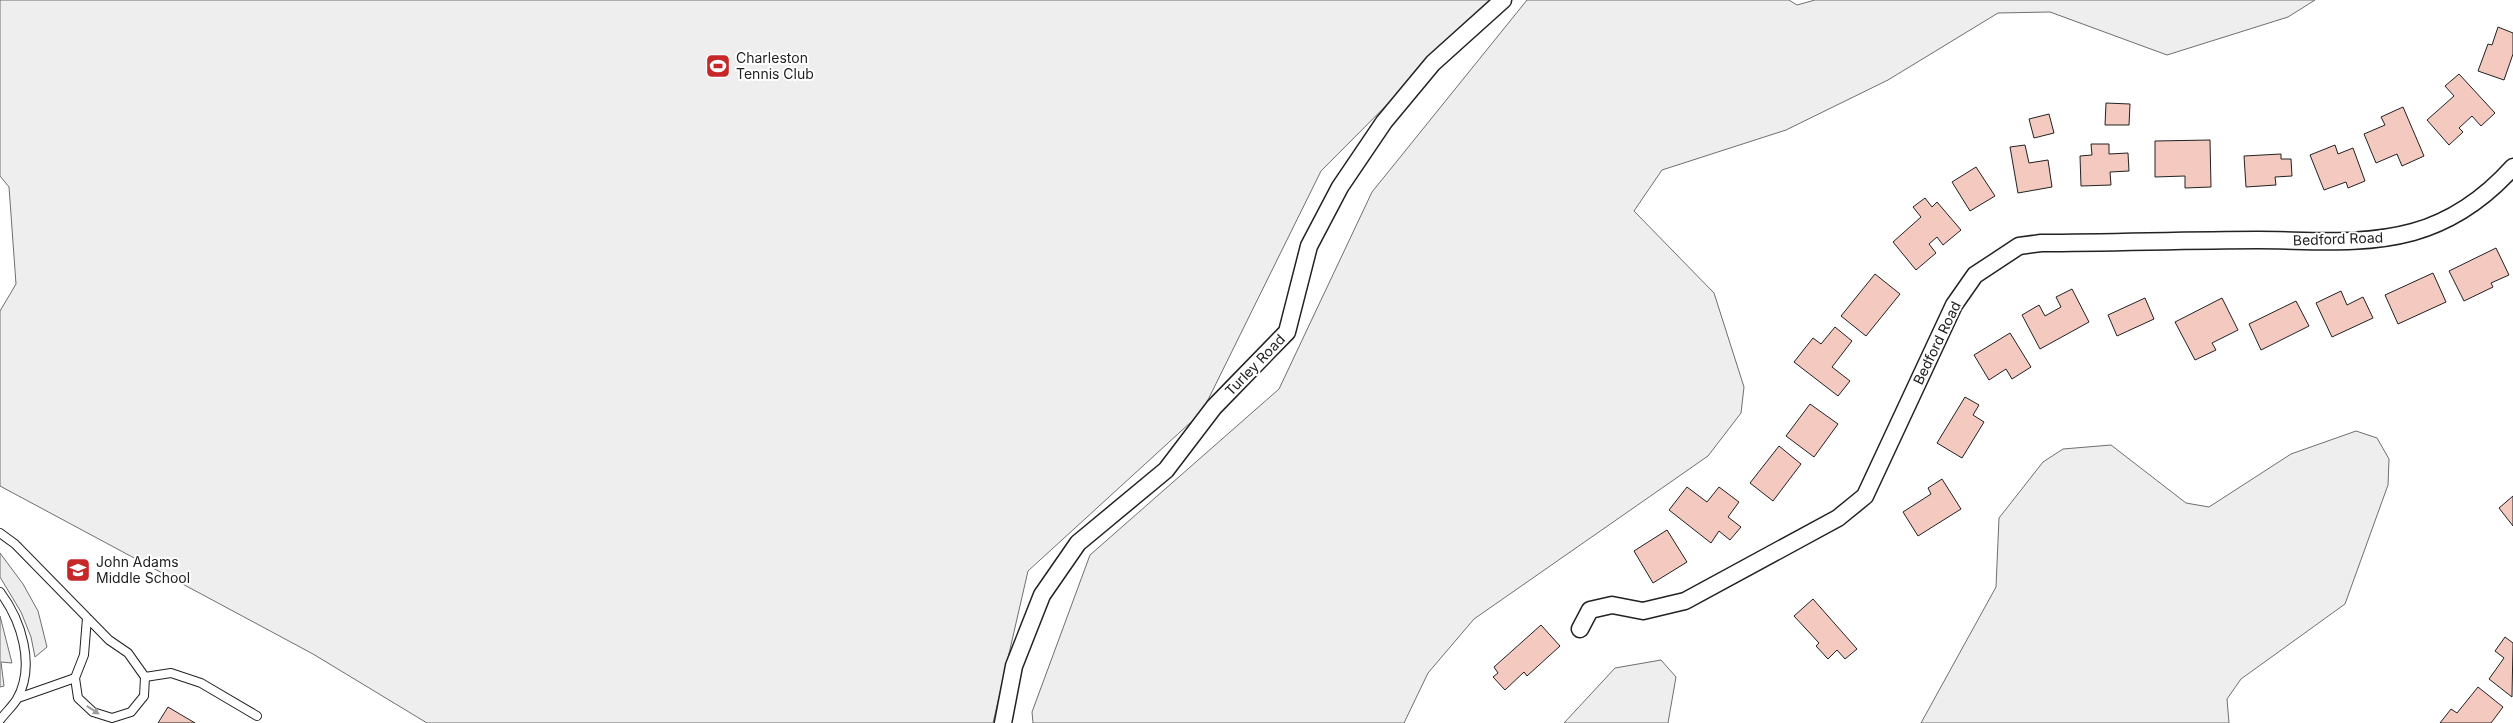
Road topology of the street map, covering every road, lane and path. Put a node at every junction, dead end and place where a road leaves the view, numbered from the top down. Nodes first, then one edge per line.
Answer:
1 (1503, 0) edge
2 (2513, 167) edge
3 (0, 533) edge
4 (0, 592) edge
5 (87, 618) junction
6 (1580, 629) dead end
7 (144, 677) junction
8 (75, 678) junction
9 (18, 698) junction
10 (257, 716) dead end
11 (0, 720) edge
12 (1003, 723) edge

1 - 12 street, Turley Road
2 - 6 street, Bedford Road
3 - 5 lane
4 - 9 lane
5 - 7 lane
5 - 8 lane
8 -> 7 lane
7 - 10 lane
8 - 9 lane
9 - 11 lane

